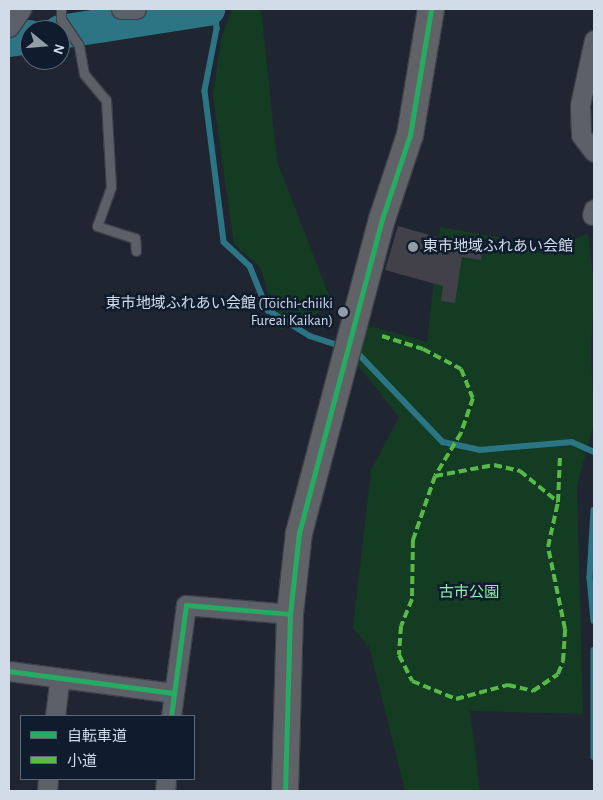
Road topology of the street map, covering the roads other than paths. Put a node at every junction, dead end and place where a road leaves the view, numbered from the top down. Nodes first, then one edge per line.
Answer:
1 (21, 9) edge
2 (61, 9) edge
3 (121, 9) edge
4 (136, 9) edge
5 (431, 9) edge
6 (9, 27) edge
7 (594, 40) edge
8 (594, 152) edge
9 (136, 251) dead end
10 (290, 614) junction
11 (9, 671) edge
12 (60, 678) junction
13 (174, 693) junction
14 (55, 715) edge
15 (171, 715) edge
16 (285, 791) edge

1 - 6 street
2 - 9 lane
3 - 4 street
5 - 10 street
7 - 8 street
10 - 13 street
10 - 16 street
11 - 12 street
12 - 13 street
12 - 14 street
13 - 15 street

